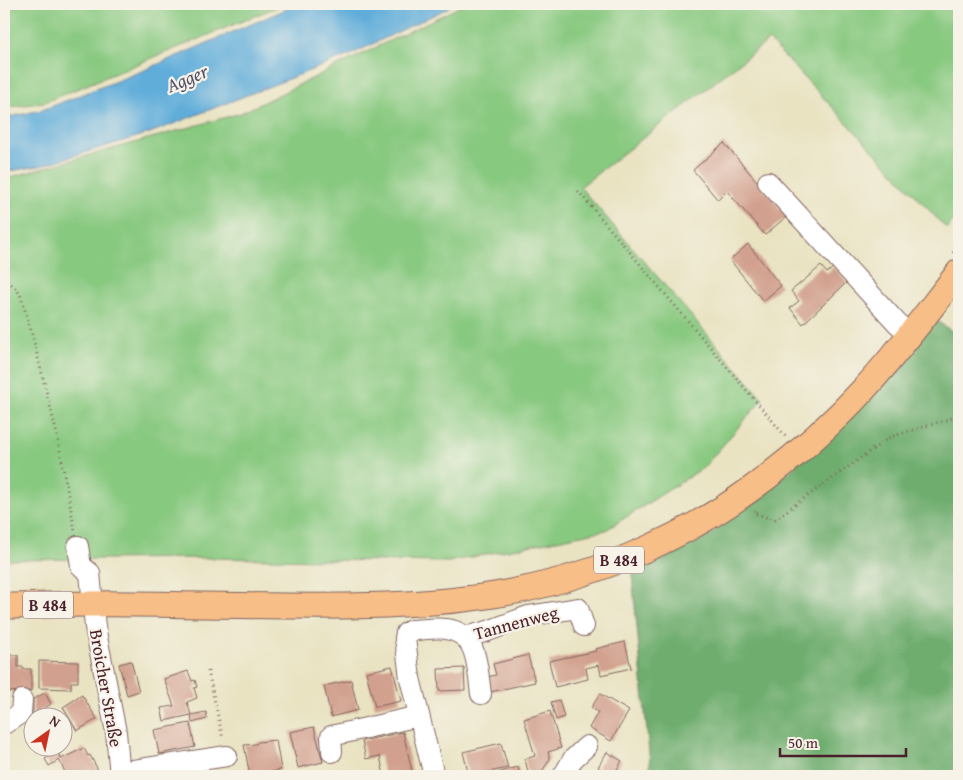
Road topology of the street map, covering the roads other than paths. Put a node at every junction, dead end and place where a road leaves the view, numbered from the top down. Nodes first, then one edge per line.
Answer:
1 (768, 182) dead end
2 (955, 264) edge
3 (910, 334) junction
4 (78, 546) road end
5 (92, 604) junction
6 (4, 606) edge
7 (584, 626) dead end
8 (465, 637) junction
9 (481, 694) dead end
10 (22, 700) dead end
11 (419, 716) junction
12 (4, 724) edge
13 (587, 746) dead end
14 (332, 752) dead end
15 (228, 756) road end
16 (120, 774) edge
17 (434, 776) edge
18 (562, 776) edge

1 - 3 street
2 - 3 main road, B 484
3 - 5 main road, B 484
4 - 5 street, Broicher Straße
5 - 6 main road, B 484
5 - 16 street, Broicher Straße
7 - 8 street, Tannenweg
8 - 9 street, Tannenweg
8 - 11 street, Tannenweg
10 - 12 street
11 - 14 street
11 - 17 street, Tannenweg
13 - 18 street
15 - 16 street, Broicher Straße

